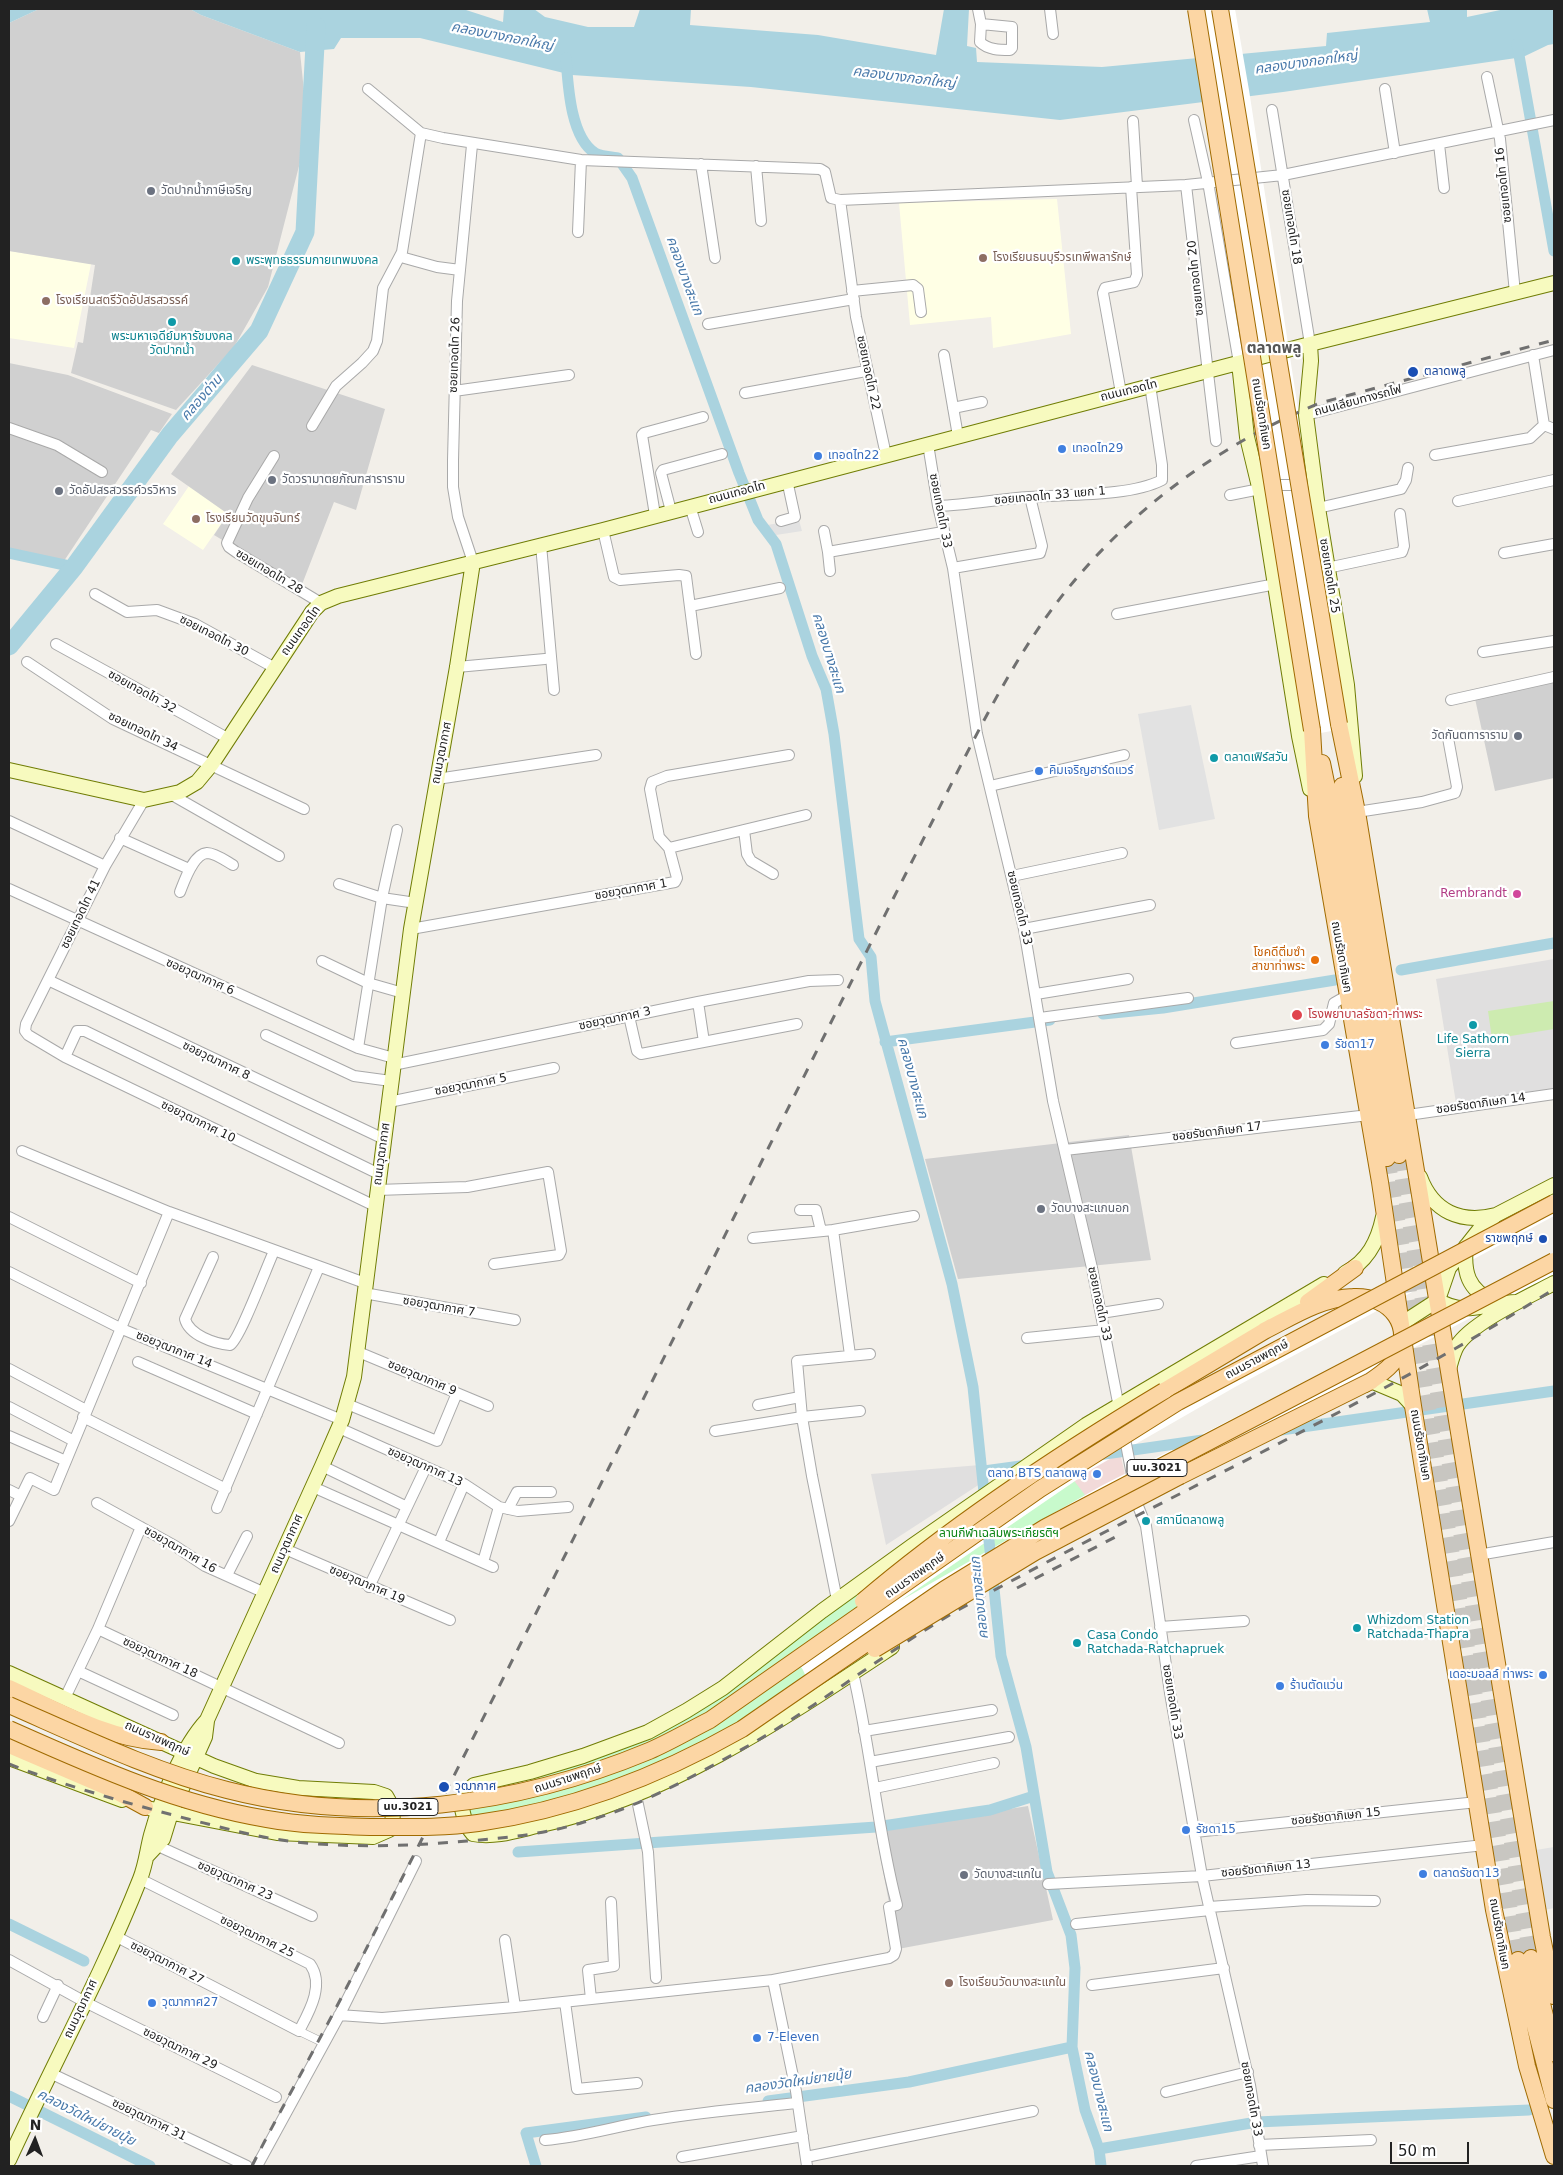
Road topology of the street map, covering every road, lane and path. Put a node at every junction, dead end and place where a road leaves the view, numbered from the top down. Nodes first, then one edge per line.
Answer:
1 (978, 9) edge
2 (1050, 9) edge
3 (1196, 9) edge
4 (1220, 9) edge
5 (981, 24) dead end
6 (1053, 34) dead end
7 (1487, 77) dead end
8 (368, 89) dead end
9 (1385, 90) dead end
10 (1272, 110) dead end
11 (1194, 120) dead end
12 (1554, 120) edge
13 (1133, 121) dead end
14 (1498, 131) junction
15 (421, 133) junction
16 (1439, 144) junction
17 (472, 145) junction
18 (1395, 153) junction
19 (581, 160) junction
20 (701, 164) junction
21 (756, 166) junction
22 (1283, 175) junction
23 (1208, 182) junction
24 (1186, 185) junction
25 (1134, 186) junction
26 (1444, 188) dead end
27 (840, 200) junction
28 (760, 221) dead end
29 (578, 232) dead end
30 (401, 257) junction
31 (715, 258) dead end
32 (460, 270) junction
33 (1553, 283) edge
34 (1515, 293) junction
35 (853, 295) junction
36 (920, 312) dead end
37 (708, 324) dead end
38 (1310, 344) junction
39 (1554, 350) edge
40 (944, 355) dead end
41 (1533, 355) junction
42 (1239, 363) junction
43 (866, 371) junction
44 (1207, 371) junction
45 (569, 375) dead end
46 (1150, 385) junction
47 (454, 390) junction
48 (745, 393) dead end
49 (1121, 393) junction
50 (982, 402) dead end
51 (953, 408) junction
52 (1306, 415) junction
53 (703, 417) dead end
54 (1544, 425) junction
55 (312, 426) dead end
56 (9, 428) edge
57 (1554, 430) edge
58 (958, 436) junction
59 (1216, 441) dead end
60 (928, 444) junction
61 (722, 454) dead end
62 (886, 455) junction
63 (1434, 455) dead end
64 (274, 456) dead end
65 (1408, 468) dead end
66 (102, 472) dead end
67 (787, 480) junction
68 (1554, 480) edge
69 (1315, 488) junction
70 (1260, 491) junction
71 (1230, 495) dead end
72 (1030, 496) junction
73 (1458, 501) dead end
74 (690, 506) junction
75 (938, 506) junction
76 (1318, 508) junction
77 (671, 511) junction
78 (1400, 514) dead end
79 (655, 515) junction
80 (781, 521) dead end
81 (603, 530) junction
82 (824, 531) dead end
83 (698, 532) dead end
84 (943, 532) junction
85 (1554, 544) edge
86 (541, 545) junction
87 (828, 552) junction
88 (1504, 553) dead end
89 (473, 562) junction
90 (953, 568) junction
91 (1327, 568) junction
92 (830, 571) dead end
93 (1276, 584) junction
94 (780, 588) dead end
95 (96, 594) dead end
96 (322, 603) junction
97 (690, 606) junction
98 (1117, 614) dead end
99 (1554, 641) edge
100 (56, 644) dead end
101 (1483, 652) dead end
102 (696, 654) dead end
103 (545, 659) dead end
104 (27, 662) dead end
105 (457, 667) junction
106 (275, 668) junction
107 (1554, 676) edge
108 (554, 690) dead end
109 (1452, 700) dead end
110 (1339, 724) junction
111 (1312, 730) junction
112 (1448, 738) dead end
113 (229, 739) junction
114 (596, 755) dead end
115 (789, 755) dead end
116 (1124, 755) dead end
117 (212, 764) junction
118 (9, 770) edge
119 (437, 780) junction
120 (990, 786) junction
121 (172, 795) junction
122 (144, 800) junction
123 (304, 809) dead end
124 (1357, 810) junction
125 (806, 815) dead end
126 (1317, 816) junction
127 (9, 820) edge
128 (397, 830) dead end
129 (744, 830) junction
130 (120, 838) junction
131 (669, 848) junction
132 (1122, 853) dead end
133 (279, 856) dead end
134 (233, 865) dead end
135 (106, 866) junction
136 (189, 869) junction
137 (774, 874) dead end
138 (1012, 876) junction
139 (339, 884) dead end
140 (9, 889) edge
141 (180, 892) dead end
142 (382, 898) junction
143 (416, 903) junction
144 (1150, 905) dead end
145 (78, 922) junction
146 (411, 929) junction
147 (1024, 929) junction
148 (322, 961) dead end
149 (1128, 979) dead end
150 (48, 980) junction
151 (838, 980) dead end
152 (368, 982) junction
153 (403, 993) junction
154 (1036, 994) junction
155 (1348, 995) junction
156 (1188, 998) dead end
157 (698, 1002) junction
158 (629, 1016) junction
159 (1041, 1021) junction
160 (798, 1024) dead end
161 (25, 1031) joint
162 (266, 1035) dead end
163 (704, 1042) junction
164 (1236, 1043) dead end
165 (358, 1048) junction
166 (64, 1057) junction
167 (394, 1062) junction
168 (554, 1068) dead end
169 (391, 1081) junction
170 (1554, 1094) edge
171 (389, 1102) junction
172 (1368, 1115) junction
173 (1408, 1115) junction
174 (384, 1139) junction
175 (1065, 1150) junction
176 (22, 1151) dead end
177 (1415, 1164) junction
178 (379, 1174) junction
179 (1554, 1185) edge
180 (377, 1190) junction
181 (1554, 1203) edge
182 (375, 1206) junction
183 (800, 1210) dead end
184 (169, 1212) junction
185 (1383, 1214) junction
186 (914, 1216) dead end
187 (1496, 1216) junction
188 (9, 1217) edge
189 (833, 1230) junction
190 (821, 1231) junction
191 (753, 1238) dead end
192 (1469, 1241) junction
193 (274, 1251) junction
194 (213, 1257) dead end
195 (1554, 1261) edge
196 (494, 1264) dead end
197 (319, 1268) junction
198 (1355, 1268) junction
199 (9, 1272) edge
200 (141, 1283) junction
201 (1554, 1283) edge
202 (364, 1288) junction
203 (1438, 1300) junction
204 (1496, 1302) junction
205 (1517, 1302) junction
206 (1158, 1304) dead end
207 (1101, 1313) junction
208 (515, 1320) dead end
209 (1401, 1324) junction
210 (122, 1329) junction
211 (1105, 1330) junction
212 (1264, 1332) junction
213 (1027, 1338) dead end
214 (356, 1350) junction
215 (870, 1354) dead end
216 (850, 1355) junction
217 (138, 1362) dead end
218 (1449, 1368) junction
219 (9, 1369) edge
220 (1371, 1381) junction
221 (267, 1389) junction
222 (458, 1393) junction
223 (800, 1397) junction
224 (347, 1404) junction
225 (758, 1405) dead end
226 (9, 1406) edge
227 (488, 1406) dead end
228 (1119, 1406) junction
229 (1413, 1406) junction
230 (860, 1411) dead end
231 (84, 1414) junction
232 (257, 1414) junction
233 (802, 1417) junction
234 (341, 1424) junction
235 (715, 1431) dead end
236 (9, 1436) edge
237 (74, 1441) junction
238 (66, 1461) junction
239 (322, 1466) junction
240 (426, 1467) junction
241 (464, 1484) junction
242 (313, 1487) junction
243 (226, 1489) junction
244 (9, 1490) edge
245 (551, 1492) dead end
246 (21, 1496) junction
247 (97, 1503) dead end
248 (1138, 1506) junction
249 (407, 1507) junction
250 (568, 1507) dead end
251 (218, 1508) dead end
252 (503, 1508) junction
253 (9, 1521) edge
254 (399, 1524) junction
255 (141, 1528) junction
256 (247, 1536) dead end
257 (439, 1542) junction
258 (1554, 1542) edge
259 (284, 1549) junction
260 (1478, 1555) junction
261 (483, 1562) junction
262 (493, 1566) dead end
263 (228, 1575) junction
264 (369, 1587) junction
265 (265, 1592) junction
266 (837, 1600) junction
267 (450, 1620) dead end
268 (1244, 1620) dead end
269 (1160, 1627) junction
270 (98, 1629) junction
271 (791, 1663) junction
272 (78, 1671) junction
273 (9, 1673) edge
274 (853, 1673) junction
275 (222, 1686) junction
276 (9, 1688) edge
277 (65, 1698) junction
278 (777, 1704) junction
279 (9, 1705) edge
280 (992, 1710) dead end
281 (173, 1715) dead end
282 (9, 1729) edge
283 (203, 1729) junction
284 (864, 1731) junction
285 (1009, 1737) dead end
286 (161, 1742) junction
287 (339, 1743) dead end
288 (9, 1745) edge
289 (191, 1755) junction
290 (9, 1758) edge
291 (870, 1762) junction
292 (994, 1762) dead end
293 (214, 1766) junction
294 (875, 1788) junction
295 (636, 1795) junction
296 (1477, 1802) junction
297 (159, 1810) junction
298 (195, 1816) junction
299 (1195, 1832) junction
300 (155, 1844) junction
301 (1484, 1845) junction
302 (416, 1861) dead end
303 (1202, 1876) junction
304 (140, 1879) junction
305 (1048, 1884) dead end
306 (1375, 1901) dead end
307 (611, 1902) dead end
308 (1210, 1909) junction
309 (312, 1916) dead end
310 (1076, 1924) dead end
311 (115, 1936) junction
312 (506, 1940) dead end
313 (9, 1960) edge
314 (1224, 1968) junction
315 (656, 1978) dead end
316 (773, 1980) junction
317 (58, 1985) junction
318 (1092, 1985) dead end
319 (1554, 1996) edge
320 (591, 1999) junction
321 (85, 2002) junction
322 (565, 2002) junction
323 (514, 2007) junction
324 (339, 2015) junction
325 (42, 2017) dead end
326 (299, 2031) junction
327 (324, 2043) junction
328 (1554, 2052) edge
329 (1248, 2072) junction
330 (50, 2073) junction
331 (637, 2082) dead end
332 (1166, 2092) dead end
333 (276, 2097) joint
334 (797, 2098) junction
335 (1554, 2100) edge
336 (289, 2104) junction
337 (1033, 2111) dead end
338 (803, 2136) junction
339 (13, 2140) edge
340 (545, 2140) dead end
341 (1371, 2140) dead end
342 (1259, 2145) junction
343 (1554, 2156) edge
344 (682, 2158) dead end
345 (9, 2160) edge
346 (807, 2161) edge
347 (1262, 2161) edge
348 (247, 2166) edge
349 (257, 2166) edge
350 (1196, 2166) edge

1 - 5 street
2 - 6 street
3 - 111 main road, ถนนรัชดาภิเษก, bridge
4 - 110 main road, ถนนรัชดาภิเษก, bridge
7 - 14 street, ซอยเทอดไท 16
8 - 15 street
9 - 18 street
10 - 22 street, ซอยเทอดไท 18
11 - 23 street
12 - 14 street
13 - 25 street
14 - 16 street
14 - 34 street, ซอยเทอดไท 16
15 - 17 street
15 - 30 street
16 - 18 street
16 - 26 street
17 - 19 street
17 - 32 street, ซอยเทอดไท 26
18 - 22 street
19 - 20 street
19 - 29 street
20 - 21 street
20 - 31 street
21 - 27 street
21 - 28 street
22 - 23 street
22 - 38 street, ซอยเทอดไท 18
23 - 24 street
23 - 42 street
24 - 25 street
24 - 44 street, ซอยเทอดไท 20
25 - 27 street
25 - 49 street
27 - 35 street, ซอยเทอดไท 22
30 - 32 street
30 - 55 street
32 - 47 street, ซอยเทอดไท 26
33 - 34 main road, ถนนเทอดไท
34 - 38 main road, ถนนเทอดไท
35 - 36 street
35 - 37 street
35 - 43 street, ซอยเทอดไท 22
38 - 42 main road, ถนนเทอดไท
38 - 52 main road, ซอยเทอดไท 25
39 - 41 street, ถนนเลียบทางรถไฟ
40 - 51 street
41 - 52 street, ถนนเลียบทางรถไฟ
41 - 54 street
42 - 44 main road, ถนนเทอดไท
42 - 70 main road
43 - 48 street
43 - 62 street, ซอยเทอดไท 22
44 - 46 main road, ถนนเทอดไท
44 - 59 street, ซอยเทอดไท 20
45 - 47 street
46 - 49 main road, ถนนเทอดไท
46 - 72 street, ซอยเทอดไท 33 แยก 1
47 - 89 street, ซอยเทอดไท 26
49 - 58 main road, ถนนเทอดไท
50 - 51 street
51 - 58 street
52 - 69 main road, ซอยเทอดไท 25
53 - 79 street
54 - 57 street
54 - 63 street
56 - 66 street
58 - 60 main road, ถนนเทอดไท
60 - 62 main road, ถนนเทอดไท
60 - 75 street, ซอยเทอดไท 33
61 - 77 street
62 - 67 main road, ถนนเทอดไท
64 - 96 street, ซอยเทอดไท 28
65 - 76 street
67 - 74 main road, ถนนเทอดไท
67 - 80 street
68 - 73 street
69 - 70 street
69 - 76 main road, ซอยเทอดไท 25
70 - 71 street
70 - 93 main road
72 - 75 street, ซอยเทอดไท 33 แยก 1
72 - 90 street
74 - 77 main road, ถนนเทอดไท
74 - 83 street
75 - 84 street, ซอยเทอดไท 33
76 - 91 main road, ซอยเทอดไท 25
77 - 79 main road, ถนนเทอดไท
78 - 91 street
79 - 81 main road, ถนนเทอดไท
81 - 86 main road, ถนนเทอดไท
81 - 97 street
82 - 87 street
84 - 87 street
84 - 90 street, ซอยเทอดไท 33
85 - 88 street
86 - 89 main road, ถนนเทอดไท
86 - 108 street
87 - 92 street
89 - 96 main road, ถนนเทอดไท
89 - 105 main road, ถนนวุฒากาศ
90 - 120 street, ซอยเทอดไท 33
91 - 124 main road, ซอยเทอดไท 25
93 - 98 street
93 - 126 main road
94 - 97 street
95 - 106 street, ซอยเทอดไท 30
96 - 106 main road, ถนนเทอดไท
97 - 102 street
99 - 101 street
100 - 113 street, ซอยเทอดไท 32
103 - 105 street
104 - 117 street, ซอยเทอดไท 34
105 - 119 main road, ถนนวุฒากาศ
106 - 113 main road, ถนนเทอดไท
107 - 109 street
110 - 111 main road, ถนนรัชดาภิเษก
110 - 124 main road, ถนนรัชดาภิเษก
111 - 126 main road, ถนนรัชดาภิเษก
112 - 124 street
113 - 117 main road, ถนนเทอดไท
114 - 119 street
115 - 131 street
116 - 120 street
117 - 121 main road, ถนนเทอดไท
117 - 123 street, ซอยเทอดไท 34
118 - 122 main road, ถนนเทอดไท
119 - 143 main road, ถนนวุฒากาศ
120 - 138 street, ซอยเทอดไท 33
121 - 122 main road, ถนนเทอดไท
121 - 133 street
122 - 130 street, ซอยเทอดไท 41
124 - 173 main road, ถนนรัชดาภิเษก
125 - 129 street
126 - 155 main road, ถนนรัชดาภิเษก
127 - 135 street
128 - 142 street
129 - 131 street
129 - 137 street
130 - 135 street, ซอยเทอดไท 41
130 - 136 street
131 - 146 street, ซอยวุฒากาศ 1
132 - 138 street
134 - 136 street
135 - 145 street, ซอยเทอดไท 41
136 - 141 street
138 - 147 street, ซอยเทอดไท 33
139 - 142 street
140 - 145 street, ซอยวุฒากาศ 6
142 - 143 street
142 - 152 street
143 - 146 main road, ถนนวุฒากาศ
144 - 147 street
145 - 150 street, ซอยเทอดไท 41
145 - 165 street, ซอยวุฒากาศ 6
146 - 153 main road, ถนนวุฒากาศ
147 - 154 street, ซอยเทอดไท 33
148 - 152 street
149 - 154 street
150 - 161 street, ซอยเทอดไท 41
150 - 174 street, ซอยวุฒากาศ 8
151 - 157 street, ซอยวุฒากาศ 3
152 - 153 street
152 - 165 street
153 - 167 main road, ถนนวุฒากาศ
154 - 159 street, ซอยเทอดไท 33
155 - 164 street
155 - 172 main road, ถนนรัชดาภิเษก
156 - 159 street
157 - 158 street, ซอยวุฒากาศ 3
157 - 163 street
158 - 163 street
158 - 167 street, ซอยวุฒากาศ 3
159 - 175 street, ซอยเทอดไท 33
160 - 163 street
161 - 166 street, ซอยวุฒากาศ 10
162 - 169 street
165 - 167 street, ซอยวุฒากาศ 6
166 - 178 street
166 - 182 street, ซอยวุฒากาศ 10
167 - 169 main road, ถนนวุฒากาศ
168 - 171 street, ซอยวุฒากาศ 5
169 - 171 main road, ถนนวุฒากาศ
170 - 173 street, ซอยรัชดาภิเษก 14
171 - 174 main road, ถนนวุฒากาศ
172 - 175 street, ซอยรัชดาภิเษก 17
172 - 185 main road, ถนนรัชดาภิเษก
173 - 177 main road, ถนนรัชดาภิเษก
174 - 178 main road, ถนนวุฒากาศ
175 - 207 street, ซอยเทอดไท 33
176 - 184 street, ซอยวุฒากาศ 7
177 - 187 main road
177 - 203 main road, ถนนรัชดาภิเษก
178 - 180 main road, ถนนวุฒากาศ
179 - 187 main road
180 - 182 main road, ถนนวุฒากาศ
180 - 196 street
181 - 271 main road, ถนนราชพฤกษ์ / นบ.3021, bridge
182 - 202 main road, ถนนวุฒากาศ
183 - 190 street
184 - 193 street, ซอยวุฒากาศ 7
184 - 200 street
185 - 198 main road, ถนนราชพฤกษ์ / นบ.3021
185 - 209 main road, ถนนรัชดาภิเษก
186 - 189 street
187 - 192 main road
188 - 200 street
189 - 190 street
189 - 216 street
190 - 191 street
192 - 203 main road
192 - 204 main road
193 - 194 street
193 - 197 street, ซอยวุฒากาศ 7
195 - 278 main road, ถนนราชพฤกษ์ / นบ.3021, bridge
197 - 202 street, ซอยวุฒากาศ 7
197 - 221 street
198 - 212 main road
198 - 228 main road, ถนนราชพฤกษ์ / นบ.3021
199 - 210 street, ซอยวุฒากาศ 14
200 - 210 street
201 - 205 main road
202 - 208 street, ซอยวุฒากาศ 7
202 - 214 main road, ถนนวุฒากาศ
203 - 204 main road
203 - 209 main road
203 - 218 main road, ถนนรัชดาภิเษก
204 - 205 main road
205 - 218 main road
206 - 207 street
207 - 211 street, ซอยเทอดไท 33
209 - 212 main road
209 - 220 main road
209 - 229 main road, ถนนรัชดาภิเษก
210 - 221 street, ซอยวุฒากาศ 14
210 - 231 street
211 - 213 street
211 - 228 street, ซอยเทอดไท 33
212 - 271 main road, bridge
214 - 222 street, ซอยวุฒากาศ 9
214 - 224 main road, ถนนวุฒากาศ
215 - 216 street
216 - 223 street
217 - 232 street
218 - 260 main road, ถนนรัชดาภิเษก
219 - 231 street
220 - 229 main road
220 - 248 main road, ถนนราชพฤกษ์ / นบ.3021
220 - 278 main road, bridge
221 - 232 street
221 - 234 street, ซอยวุฒากาศ 14
222 - 224 street
222 - 227 street, ซอยวุฒากาศ 9
223 - 225 street
223 - 233 street
224 - 234 main road, ถนนวุฒากาศ
226 - 237 street
228 - 248 street, ซอยเทอดไท 33
228 - 266 main road, ถนนราชพฤกษ์ / นบ.3021
229 - 296 main road, ถนนรัชดาภิเษก
230 - 233 street
231 - 237 street
231 - 243 street
232 - 243 street
233 - 235 street
233 - 266 street
234 - 239 main road, ถนนวุฒากาศ
234 - 240 street, ซอยวุฒากาศ 13
236 - 238 street
237 - 238 street
238 - 246 street
239 - 242 main road, ถนนวุฒากาศ
239 - 249 street
240 - 241 street, ซอยวุฒากาศ 13
240 - 249 street
241 - 252 street, ซอยวุฒากาศ 13
241 - 257 street
242 - 254 street
242 - 259 main road, ถนนวุฒากาศ
243 - 251 street
244 - 246 street
245 - 252 street
246 - 253 street
247 - 255 street, ซอยวุฒากาศ 16
248 - 269 street, ซอยเทอดไท 33
248 - 274 main road, ถนนราชพฤกษ์ / นบ.3021
249 - 254 street
250 - 252 street
252 - 261 street
254 - 257 street
254 - 264 street
255 - 263 street, ซอยวุฒากาศ 16
255 - 270 street
256 - 263 street
257 - 261 street
258 - 260 street
259 - 264 street, ซอยวุฒากาศ 19
259 - 265 main road, ถนนวุฒากาศ
260 - 319 main road, ถนนรัชดาภิเษก
261 - 262 street
263 - 265 street, ซอยวุฒากาศ 16
264 - 267 street, ซอยวุฒากาศ 19
265 - 275 main road, ถนนวุฒากาศ
266 - 295 main road, ถนนราชพฤกษ์ / นบ.3021
268 - 269 street
269 - 299 street, ซอยเทอดไท 33
270 - 272 street
270 - 275 street, ซอยวุฒากาศ 18
271 - 279 main road, ถนนราชพฤกษ์ / นบ.3021, bridge
272 - 277 street
272 - 281 street
273 - 277 main road, ถนนราชพฤกษ์ / นบ.3021
274 - 284 street
274 - 295 main road, ถนนราชพฤกษ์ / นบ.3021
275 - 283 main road, ถนนวุฒากาศ
275 - 287 street, ซอยวุฒากาศ 18
276 - 286 main road
277 - 286 main road, ถนนราชพฤกษ์ / นบ.3021
278 - 282 main road, ถนนราชพฤกษ์ / นบ.3021, bridge
280 - 284 street
283 - 286 main road
283 - 289 main road, ถนนวุฒากาศ
283 - 293 main road
284 - 291 street
285 - 291 street
286 - 289 main road, ถนนราชพฤกษ์ / นบ.3021
288 - 297 main road
289 - 293 main road, ถนนราชพฤกษ์ / นบ.3021
289 - 297 main road, ถนนวุฒากาศ
290 - 297 main road, ถนนราชพฤกษ์
291 - 294 street
292 - 294 street
293 - 298 main road, ถนนราชพฤกษ์ / นบ.3021
294 - 316 street
295 - 315 street
296 - 299 street, ซอยรัชดาภิเษก 15
296 - 301 main road, ถนนรัชดาภิเษก
297 - 298 main road, ถนนราชพฤกษ์
297 - 300 main road, ถนนวุฒากาศ
297 - 300 main road
298 - 300 main road
299 - 303 street, ซอยเทอดไท 33
300 - 304 main road, ถนนวุฒากาศ
300 - 309 street, ซอยวุฒากาศ 23
301 - 303 street, ซอยรัชดาภิเษก 13
301 - 343 main road, ถนนรัชดาภิเษก
302 - 324 street
303 - 305 street, ซอยรัชดาภิเษก 13
303 - 308 street, ซอยเทอดไท 33
304 - 311 main road, ถนนวุฒากาศ
304 - 326 street, ซอยวุฒากาศ 25
306 - 308 street
307 - 320 street
308 - 310 street
308 - 314 street, ซอยเทอดไท 33
311 - 321 main road, ถนนวุฒากาศ
311 - 326 street, ซอยวุฒากาศ 27
312 - 323 street
313 - 317 street, ซอยวุฒากาศ 29
314 - 318 street
314 - 329 street, ซอยเทอดไท 33
316 - 320 street
316 - 334 street
317 - 321 street, ซอยวุฒากาศ 29
317 - 325 street
320 - 322 street
321 - 330 main road, ถนนวุฒากาศ
321 - 333 street, ซอยวุฒากาศ 29
322 - 323 street
322 - 331 street
323 - 324 street
324 - 327 street
326 - 327 street
327 - 336 street
328 - 335 main road
329 - 332 street
329 - 342 street, ซอยเทอดไท 33
330 - 339 main road, ถนนวุฒากาศ
330 - 348 street, ซอยวุฒากาศ 31
333 - 336 street
334 - 338 street
334 - 340 street
336 - 349 street
337 - 346 street
338 - 344 street
338 - 346 street
339 - 345 main road, ถนนวุฒากาศ
341 - 342 street
342 - 347 street, ซอยเทอดไท 33
347 - 350 street

